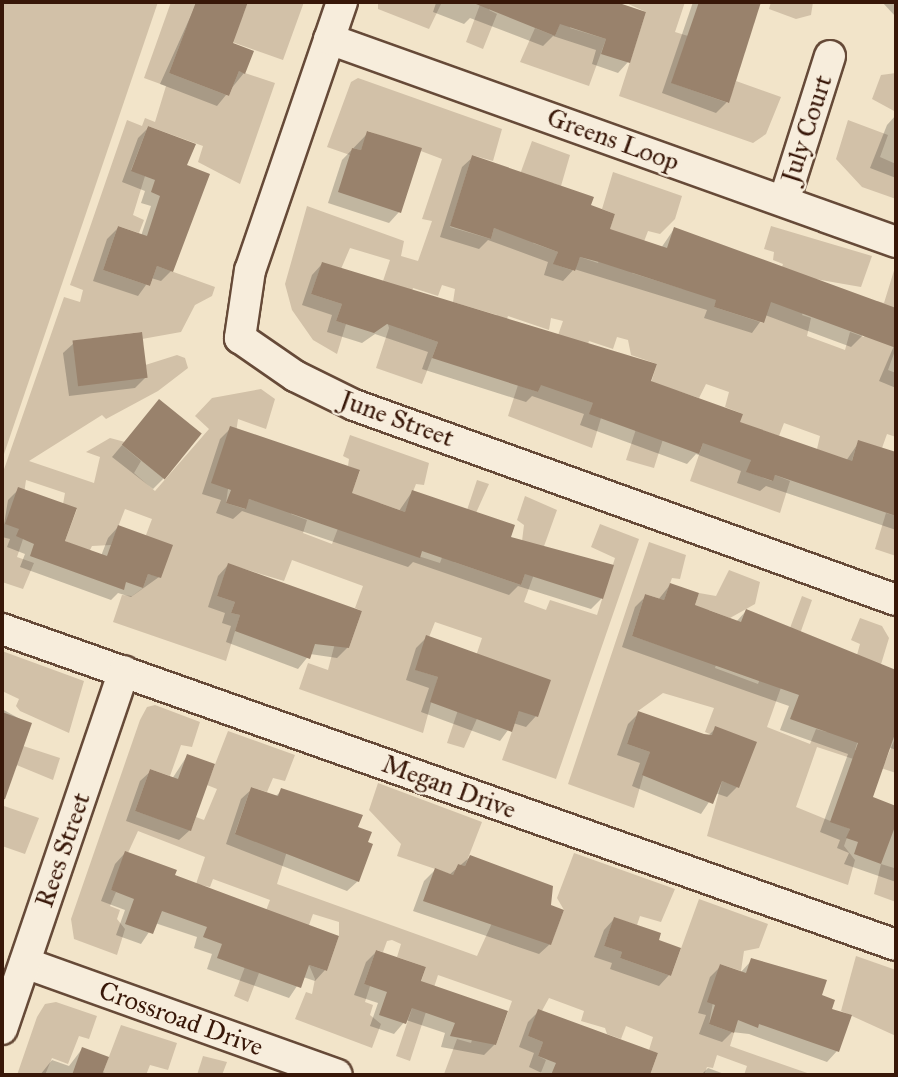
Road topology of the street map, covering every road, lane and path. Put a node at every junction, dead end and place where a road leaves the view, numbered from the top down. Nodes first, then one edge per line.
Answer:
1 (342, 2) edge
2 (329, 40) junction
3 (830, 56) dead end
4 (784, 201) junction
5 (896, 242) edge
6 (896, 600) edge
7 (2, 629) edge
8 (124, 671) junction
9 (896, 945) edge
10 (25, 963) junction
11 (2, 1029) edge
12 (337, 1075) edge

1 - 2 street, June Street
2 - 4 street, Greens Loop
2 - 6 street, June Street
3 - 4 street, July Court
4 - 5 street, Greens Loop
7 - 8 street, Megan Drive
8 - 9 street, Megan Drive
8 - 10 street, Rees Street
10 - 11 street, Rees Street
10 - 12 street, Crossroad Drive

